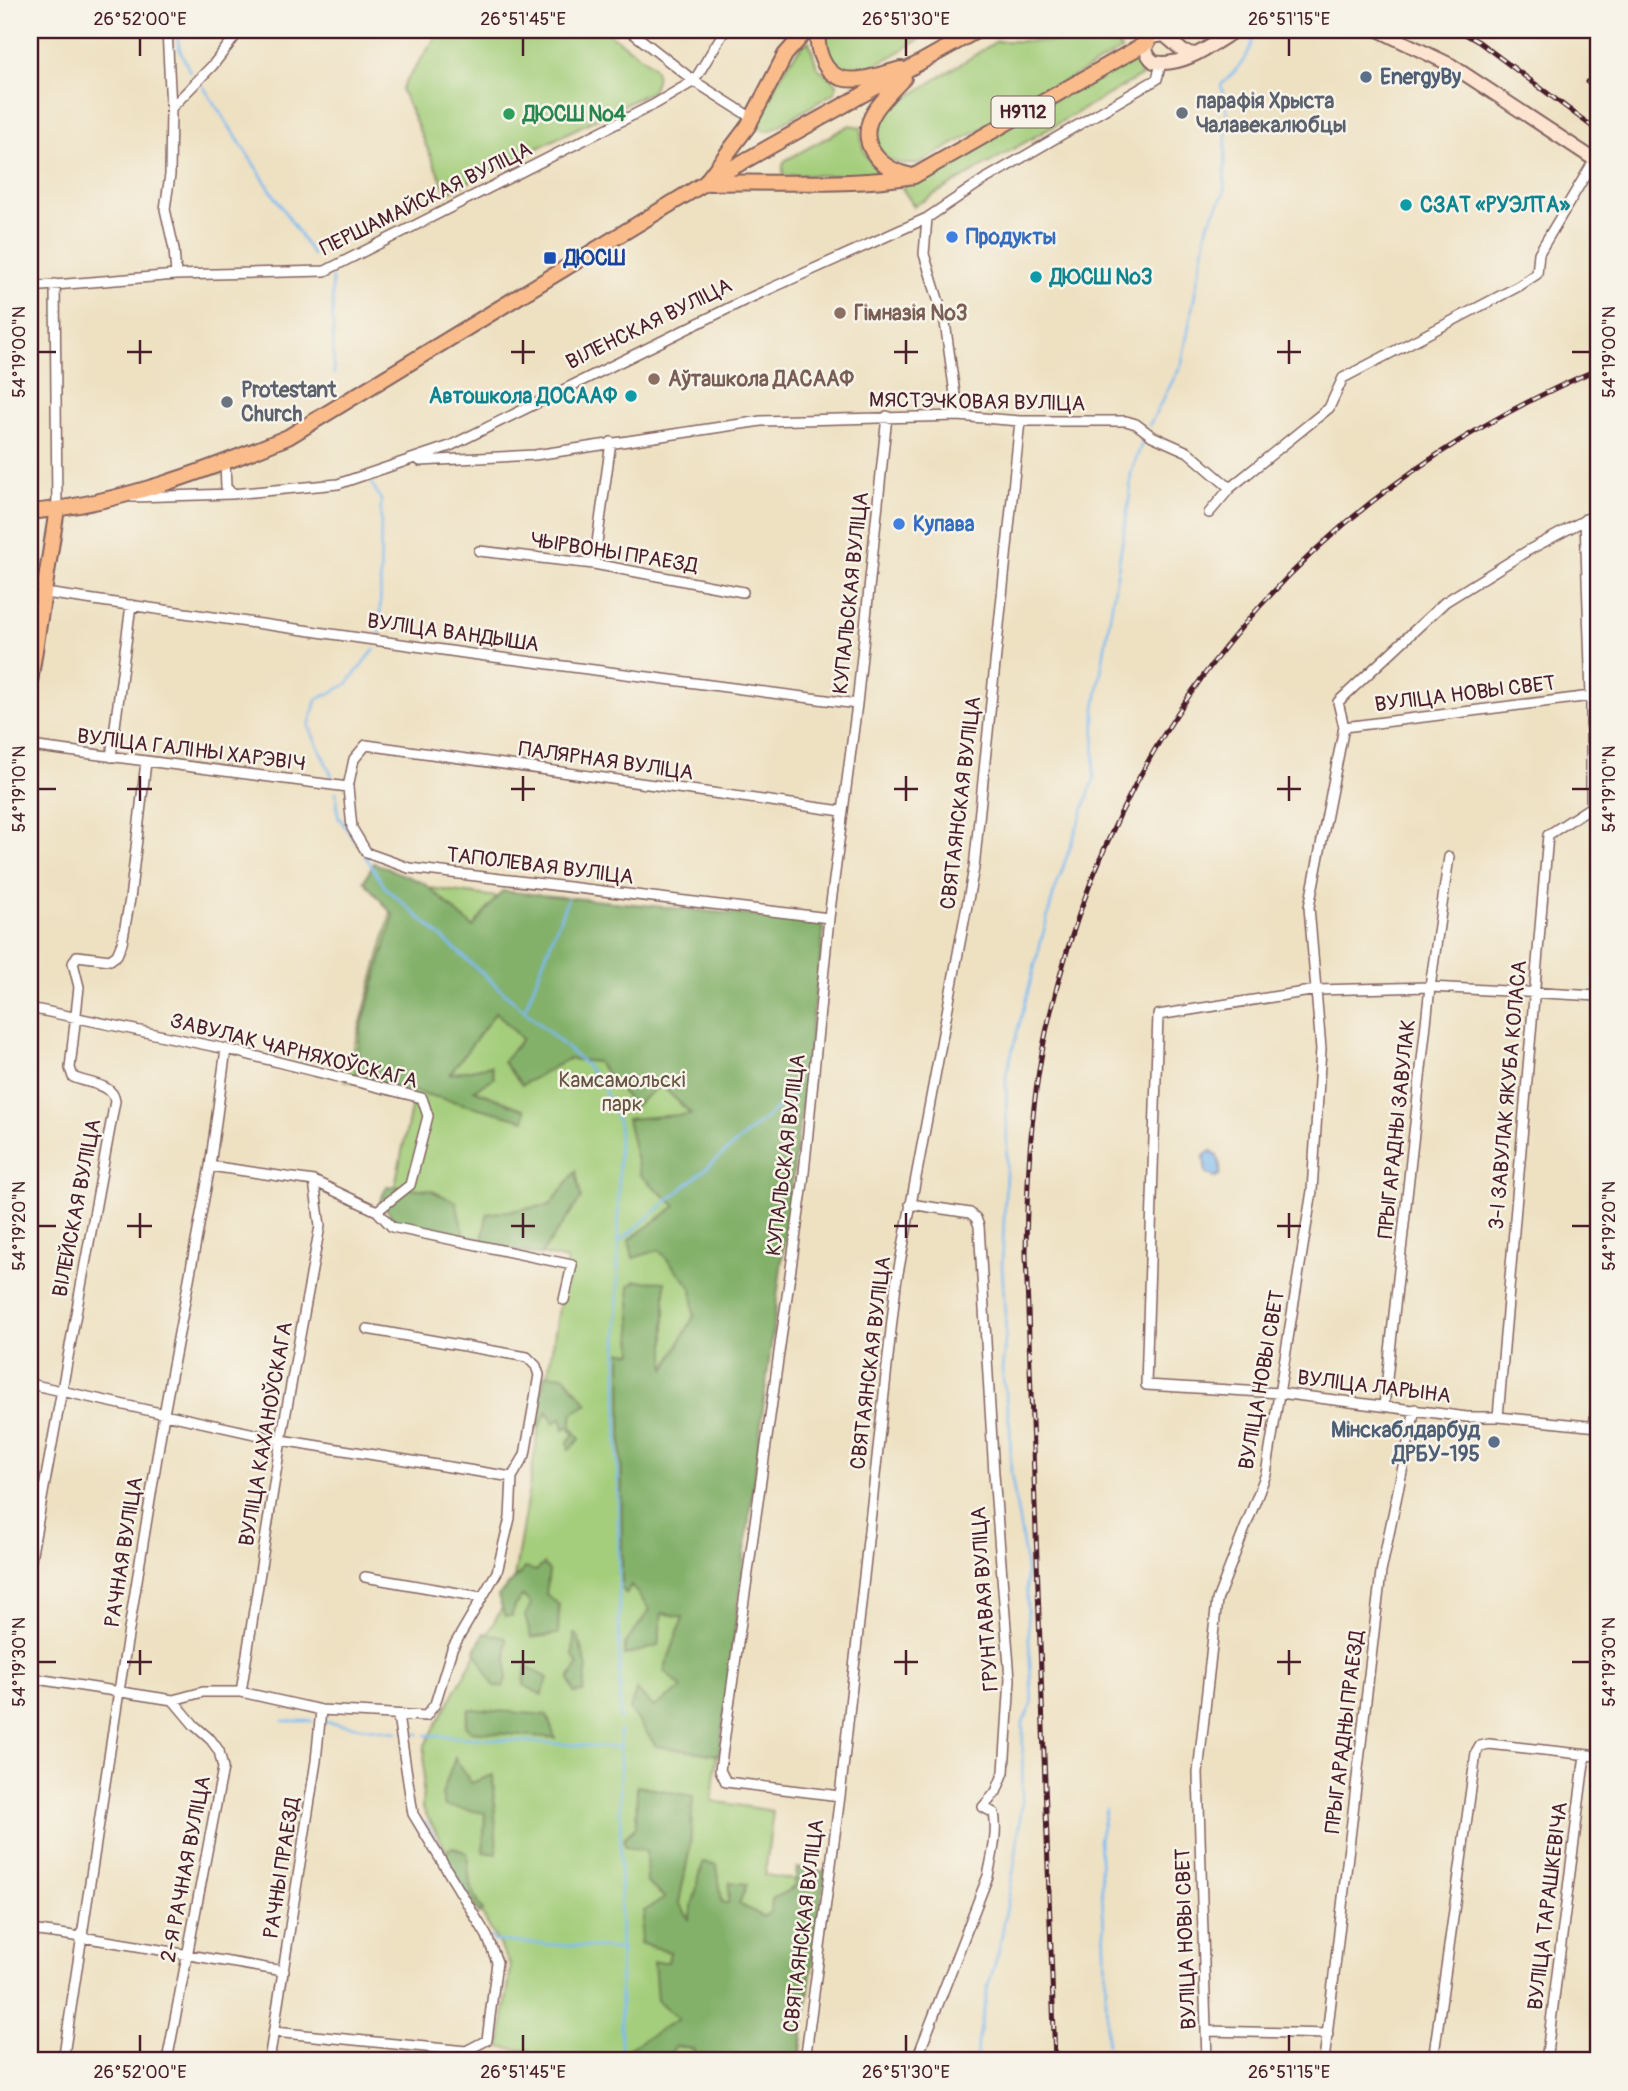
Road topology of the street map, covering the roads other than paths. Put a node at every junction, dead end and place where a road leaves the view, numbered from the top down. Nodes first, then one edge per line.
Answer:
1 (167, 30) edge
2 (240, 30) edge
3 (629, 30) edge
4 (725, 30) edge
5 (807, 30) edge
6 (818, 30) edge
7 (978, 30) edge
8 (1236, 30) edge
9 (1378, 30) edge
10 (1147, 39) edge
11 (1174, 45) junction
12 (1190, 56) junction
13 (1165, 62) junction
14 (916, 66) junction
15 (694, 81) junction
16 (171, 108) junction
17 (752, 118) junction
18 (1597, 161) edge
19 (914, 176) junction
20 (705, 183) junction
21 (928, 218) junction
22 (176, 275) junction
23 (55, 284) junction
24 (30, 287) edge
25 (958, 415) junction
26 (887, 416) junction
27 (1020, 421) junction
28 (611, 442) junction
29 (450, 446) junction
30 (453, 460) junction
31 (411, 461) junction
32 (225, 463) junction
33 (1230, 488) junction
34 (232, 494) junction
35 (107, 498) junction
36 (57, 509) junction
37 (30, 512) edge
38 (1209, 513) dead end
39 (1598, 513) edge
40 (1585, 519) junction
41 (480, 551) dead end
42 (594, 564) junction
43 (743, 592) dead end
44 (45, 593) junction
45 (131, 604) junction
46 (30, 682) edge
47 (1591, 696) junction
48 (857, 704) junction
49 (1344, 727) junction
50 (366, 745) joint
51 (30, 746) edge
52 (111, 757) junction
53 (146, 762) junction
54 (348, 787) junction
55 (1594, 808) edge
56 (842, 811) junction
57 (1449, 857) dead end
58 (828, 918) junction
59 (1430, 987) junction
60 (1317, 990) junction
61 (1535, 992) junction
62 (1598, 996) edge
63 (30, 1008) edge
64 (75, 1018) junction
65 (226, 1049) junction
66 (210, 1166) junction
67 (314, 1181) junction
68 (910, 1205) junction
69 (377, 1211) junction
70 (564, 1300) dead end
71 (367, 1329) dead end
72 (30, 1384) edge
73 (60, 1391) junction
74 (1598, 1391) edge
75 (1280, 1393) junction
76 (1384, 1406) junction
77 (1415, 1409) junction
78 (164, 1414) junction
79 (1498, 1417) junction
80 (1596, 1427) edge
81 (281, 1440) junction
82 (512, 1478) junction
83 (30, 1564) edge
84 (365, 1577) dead end
85 (481, 1597) junction
86 (30, 1678) edge
87 (119, 1691) junction
88 (241, 1692) junction
89 (173, 1700) junction
90 (321, 1710) junction
91 (398, 1716) junction
92 (1585, 1755) junction
93 (1598, 1756) edge
94 (840, 1796) junction
95 (30, 1930) edge
96 (80, 1936) junction
97 (187, 1956) junction
98 (284, 1971) junction
99 (1207, 2031) junction
100 (274, 2032) junction
101 (1328, 2034) junction
102 (63, 2061) edge
103 (167, 2061) edge
104 (269, 2061) edge
105 (805, 2061) edge
106 (915, 2061) edge
107 (1207, 2061) edge
108 (1324, 2061) edge
109 (1433, 2061) edge
110 (1546, 2061) edge

1 - 16 street
2 - 16 street
3 - 15 street
4 - 15 street
5 - 17 main road
6 - 14 main road
7 - 14 main road, ВІЛЕНСКАЯ ВУЛІЦА
8 - 12 main road
9 - 18 main road
10 - 11 main road
10 - 13 main road
10 - 19 main road, Н9112
11 - 12 main road
11 - 13 main road
12 - 13 main road
13 - 21 street, ВІЛЕНСКАЯ ВУЛІЦА
14 - 19 main road
14 - 20 main road, ВІЛЕНСКАЯ ВУЛІЦА
15 - 17 street
15 - 22 street, ПЕРШАМАЙСКАЯ ВУЛІЦА
16 - 22 street
17 - 20 main road
18 - 33 street
19 - 20 main road, Н9112
20 - 32 main road, ВІЛЕНСКАЯ ВУЛІЦА
21 - 25 street
21 - 29 street, ВІЛЕНСКАЯ ВУЛІЦА
22 - 23 street, ПЕРШАМАЙСКАЯ ВУЛІЦА
23 - 24 street, ПЕРШАМАЙСКАЯ ВУЛІЦА
23 - 36 street
25 - 26 street, МЯСТЭЧКОВАЯ ВУЛІЦА
25 - 27 street, МЯСТЭЧКОВАЯ ВУЛІЦА
26 - 28 street, МЯСТЭЧКОВАЯ ВУЛІЦА
26 - 48 street, КУПАЛЬСКАЯ ВУЛІЦА
27 - 33 street, МЯСТЭЧКОВАЯ ВУЛІЦА
27 - 68 street, СВЯТАЯНСКАЯ ВУЛІЦА
28 - 30 street, МЯСТЭЧКОВАЯ ВУЛІЦА
28 - 42 street
29 - 30 street
29 - 31 street, ВІЛЕНСКАЯ ВУЛІЦА
30 - 31 street, МЯСТЭЧКОВАЯ ВУЛІЦА
31 - 34 street, ВІЛЕНСКАЯ ВУЛІЦА
32 - 34 street
32 - 35 main road, ВІЛЕНСКАЯ ВУЛІЦА
33 - 38 street
34 - 35 street, ВІЛЕНСКАЯ ВУЛІЦА
35 - 36 main road, ВІЛЕНСКАЯ ВУЛІЦА
36 - 37 main road, ВІЛЕНСКАЯ ВУЛІЦА
36 - 44 main road
39 - 40 street, ВУЛІЦА НОВЫ СВЕТ
40 - 47 street
40 - 49 street, ВУЛІЦА НОВЫ СВЕТ
41 - 42 street, ЧЫРВОНЫ ПРАЕЗД
42 - 43 street, ЧЫРВОНЫ ПРАЕЗД
44 - 45 street, ВУЛІЦА ВАНДЫША
44 - 46 main road
45 - 48 street, ВУЛІЦА ВАНДЫША
45 - 52 street
47 - 49 street, ВУЛІЦА НОВЫ СВЕТ
47 - 55 street
48 - 56 street, КУПАЛЬСКАЯ ВУЛІЦА
49 - 60 street, ВУЛІЦА НОВЫ СВЕТ
50 - 54 street, ТАПОЛЕВАЯ ВУЛІЦА
50 - 56 street, ПАЛЯРНАЯ ВУЛІЦА
51 - 52 street, ВУЛІЦА ГАЛІНЫ ХАРЭВІЧ
52 - 53 street, ВУЛІЦА ГАЛІНЫ ХАРЭВІЧ
53 - 54 street, ВУЛІЦА ГАЛІНЫ ХАРЭВІЧ
53 - 64 street, ВІЛЕЙСКАЯ ВУЛІЦА
54 - 58 street, ТАПОЛЕВАЯ ВУЛІЦА
55 - 61 street, 3-І ЗАВУЛАК ЯКУБА КОЛАСА
56 - 58 street, КУПАЛЬСКАЯ ВУЛІЦА
57 - 59 street, ПРЫГАРАДНЫ ЗАВУЛАК
58 - 94 street, КУПАЛЬСКАЯ ВУЛІЦА
59 - 60 street
59 - 61 street
59 - 76 street, ПРЫГАРАДНЫ ЗАВУЛАК
60 - 75 street, ВУЛІЦА НОВЫ СВЕТ
60 - 75 street, ВУЛІЦА ЛАРЫНА
61 - 62 street
61 - 79 street, 3-І ЗАВУЛАК ЯКУБА КОЛАСА
63 - 64 street, ЗАВУЛАК ЧАРНЯХОЎСКАГА
64 - 65 street, ЗАВУЛАК ЧАРНЯХОЎСКАГА
64 - 73 street, ВІЛЕЙСКАЯ ВУЛІЦА
65 - 66 street, РАЧНАЯ ВУЛІЦА
65 - 69 street, ЗАВУЛАК ЧАРНЯХОЎСКАГА
66 - 67 street
66 - 78 street, РАЧНАЯ ВУЛІЦА
67 - 69 street
67 - 81 street, ВУЛІЦА КАХАНОЎСКАГА
68 - 94 street, СВЯТАЯНСКАЯ ВУЛІЦА
68 - 106 street, ГРУНТАВАЯ ВУЛІЦА
69 - 70 street
71 - 82 street
72 - 73 street
73 - 78 street
73 - 83 street, ВІЛЕЙСКАЯ ВУЛІЦА
74 - 80 street
75 - 76 street, ВУЛІЦА ЛАРЫНА
75 - 99 street, ВУЛІЦА НОВЫ СВЕТ
76 - 77 street, ВУЛІЦА ЛАРЫНА
77 - 79 street, ВУЛІЦА ЛАРЫНА
77 - 101 street, ПРЫГАРАДНЫ ПРАЕЗД
78 - 81 street
78 - 87 street, РАЧНАЯ ВУЛІЦА
79 - 80 street, ВУЛІЦА ЛАРЫНА
81 - 82 street
81 - 88 street, ВУЛІЦА КАХАНОЎСКАГА
82 - 85 street
84 - 85 street
85 - 91 street
86 - 87 street
87 - 89 street
87 - 96 street, РАЧНАЯ ВУЛІЦА
88 - 89 street
88 - 90 street
89 - 97 street, 2-Я РАЧНАЯ ВУЛІЦА
90 - 91 street
90 - 98 street, РАЧНЫ ПРАЕЗД
91 - 100 street
92 - 93 street
92 - 109 street
92 - 110 street, ВУЛІЦА ТАРАШКЕВІЧА
94 - 105 street, СВЯТАЯНСКАЯ ВУЛІЦА
95 - 96 street
96 - 97 street
96 - 102 street, РАЧНАЯ ВУЛІЦА
97 - 98 street
97 - 103 street, 2-Я РАЧНАЯ ВУЛІЦА
98 - 100 street, РАЧНЫ ПРАЕЗД
99 - 101 street
99 - 107 street, ВУЛІЦА НОВЫ СВЕТ
100 - 104 street, РАЧНЫ ПРАЕЗД
101 - 108 street, ПРЫГАРАДНЫ ПРАЕЗД

